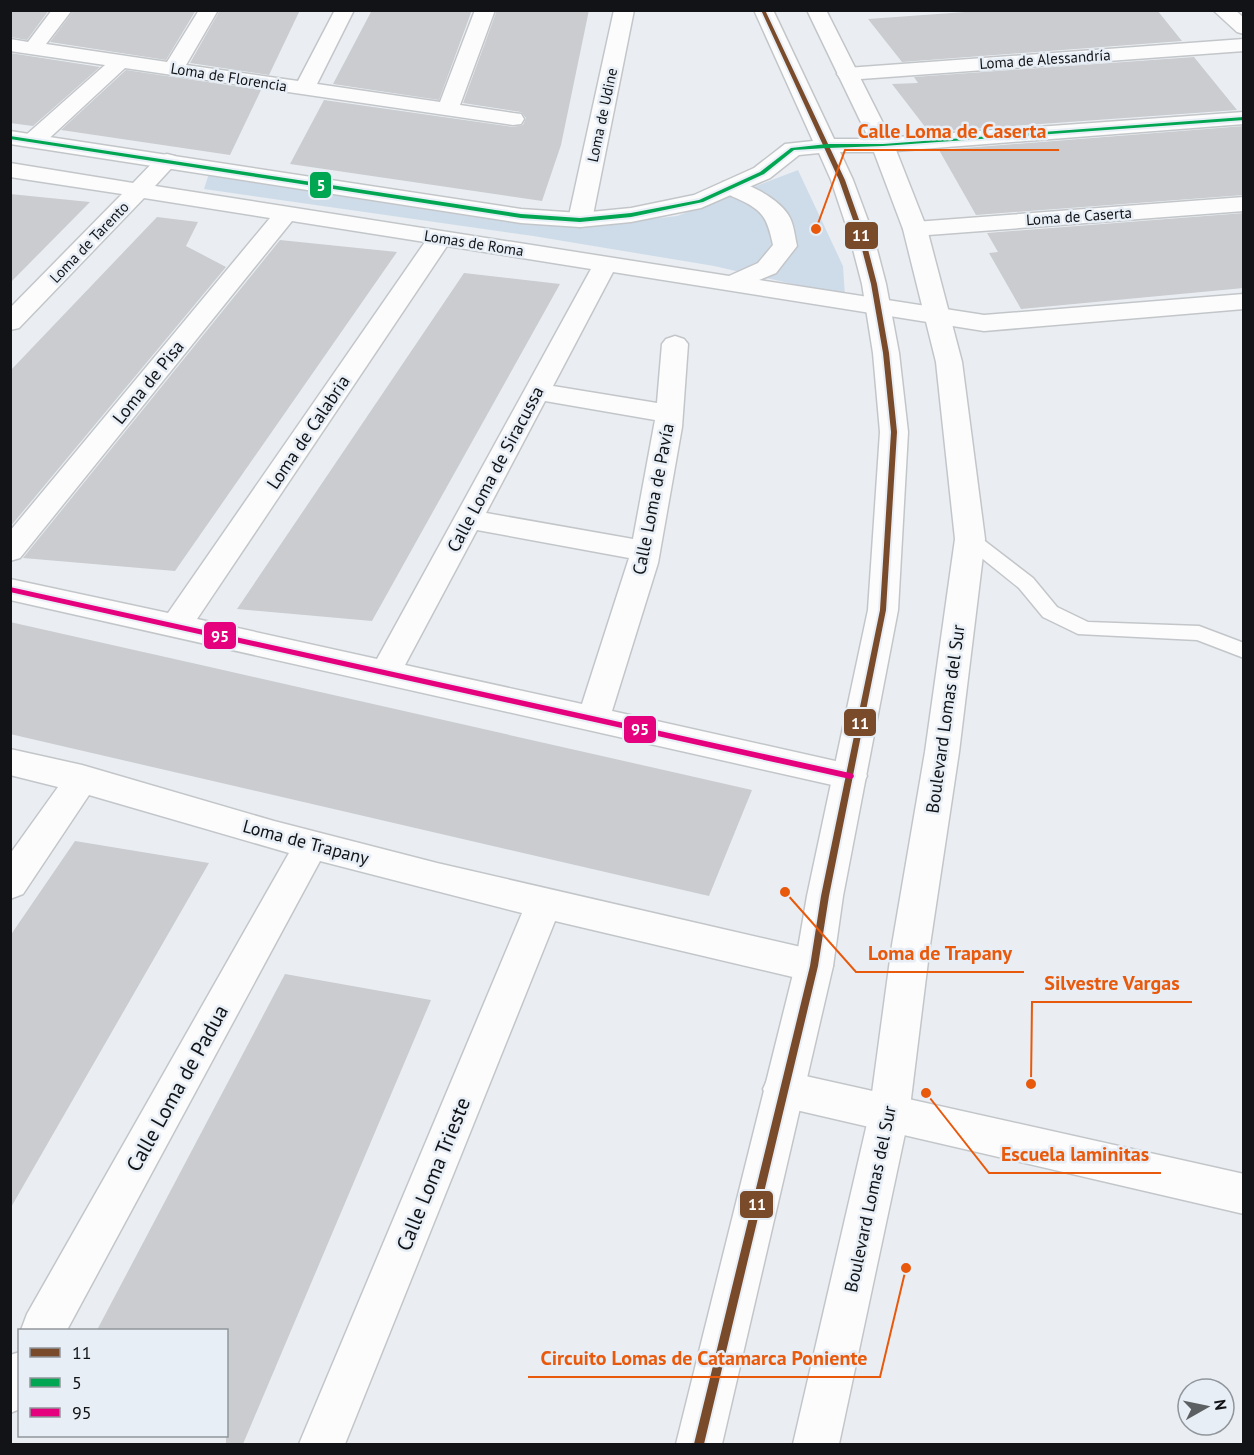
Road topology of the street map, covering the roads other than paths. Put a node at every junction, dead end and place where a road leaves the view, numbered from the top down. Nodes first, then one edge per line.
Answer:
1 (63, 10) edge
2 (209, 10) edge
3 (345, 10) edge
4 (485, 10) edge
5 (624, 10) edge
6 (763, 10) edge
7 (816, 10) edge
8 (1222, 10) edge
9 (1244, 28) edge
10 (10, 45) edge
11 (1244, 45) edge
12 (33, 48) junction
13 (120, 62) junction
14 (174, 68) junction
15 (847, 74) junction
16 (304, 89) junction
17 (447, 110) junction
18 (1244, 118) edge
19 (513, 119) dead end
20 (10, 137) edge
21 (34, 140) junction
22 (883, 145) junction
23 (827, 146) junction
24 (167, 161) junction
25 (10, 170) edge
26 (731, 187) junction
27 (139, 190) junction
28 (1244, 204) edge
29 (286, 214) junction
30 (580, 220) junction
31 (915, 229) junction
32 (441, 238) junction
33 (605, 265) junction
34 (730, 284) junction
35 (1244, 302) edge
36 (878, 308) junction
37 (937, 317) junction
38 (10, 323) edge
39 (675, 344) dead end
40 (537, 391) junction
41 (669, 414) junction
42 (468, 519) junction
43 (970, 539) junction
44 (10, 551) edge
45 (645, 552) junction
46 (10, 589) edge
47 (176, 626) junction
48 (1244, 651) edge
49 (384, 673) junction
50 (593, 719) junction
51 (10, 762) edge
52 (850, 776) junction
53 (82, 778) junction
54 (311, 845) junction
55 (10, 884) edge
56 (544, 904) junction
57 (814, 966) junction
58 (783, 1089) junction
59 (889, 1115) junction
60 (1244, 1194) edge
61 (44, 1329) edge
62 (18, 1377) edge
63 (10, 1390) edge
64 (322, 1444) edge
65 (699, 1444) edge
66 (816, 1444) edge

1 - 12 street
2 - 14 street
3 - 16 street
4 - 17 street
5 - 30 street, Loma de Udine
6 - 23 street
7 - 15 street, Boulevard Lomas del Sur
8 - 9 street
10 - 12 street, Loma de Florencia
11 - 15 street, Loma de Alessandría
12 - 13 street, Loma de Florencia
13 - 14 street, Loma de Florencia
13 - 21 street
14 - 16 street, Loma de Florencia
15 - 22 street, Boulevard Lomas del Sur
16 - 17 street, Loma de Florencia
17 - 19 street, Loma de Florencia
18 - 22 street, Lomas de Roma
20 - 21 street, Lomas de Roma
21 - 24 street, Lomas de Roma
22 - 23 street, Lomas de Roma
22 - 31 street, Boulevard Lomas del Sur
23 - 26 street, Lomas de Roma
23 - 36 street
24 - 27 street, Loma de Tarento
24 - 30 street, Lomas de Roma
25 - 27 street, Lomas de Roma
26 - 30 street, Lomas de Roma
26 - 34 street
27 - 29 street, Lomas de Roma
27 - 38 street, Loma de Tarento
28 - 31 street, Loma de Caserta
29 - 32 street, Lomas de Roma
29 - 44 street, Loma de Pisa
31 - 37 street, Boulevard Lomas del Sur
32 - 33 street, Lomas de Roma
32 - 47 street, Loma de Calabria
33 - 34 street, Lomas de Roma
33 - 40 street, Calle Loma de Siracussa
34 - 36 street, Lomas de Roma
35 - 37 street, Lomas de Roma
36 - 37 street, Lomas de Roma
36 - 52 street
37 - 43 street, Boulevard Lomas del Sur
39 - 41 street, Calle Loma de Pavía
40 - 41 street
40 - 42 street, Calle Loma de Siracussa
41 - 45 street, Calle Loma de Pavía
42 - 45 street
42 - 49 street, Calle Loma de Siracussa
43 - 48 lane
43 - 59 street, Boulevard Lomas del Sur
45 - 50 street, Calle Loma de Pavía
46 - 47 street
47 - 49 street
49 - 50 street
50 - 52 street
51 - 53 street, Loma de Trapany
52 - 57 street
53 - 54 street, Loma de Trapany
53 - 55 street
54 - 56 street, Loma de Trapany
54 - 61 street, Calle Loma de Padua
56 - 57 street, Loma de Trapany
56 - 64 street, Calle Loma Trieste
57 - 58 street
58 - 59 street
58 - 65 street
59 - 60 street
59 - 66 street, Boulevard Lomas del Sur
62 - 63 street

